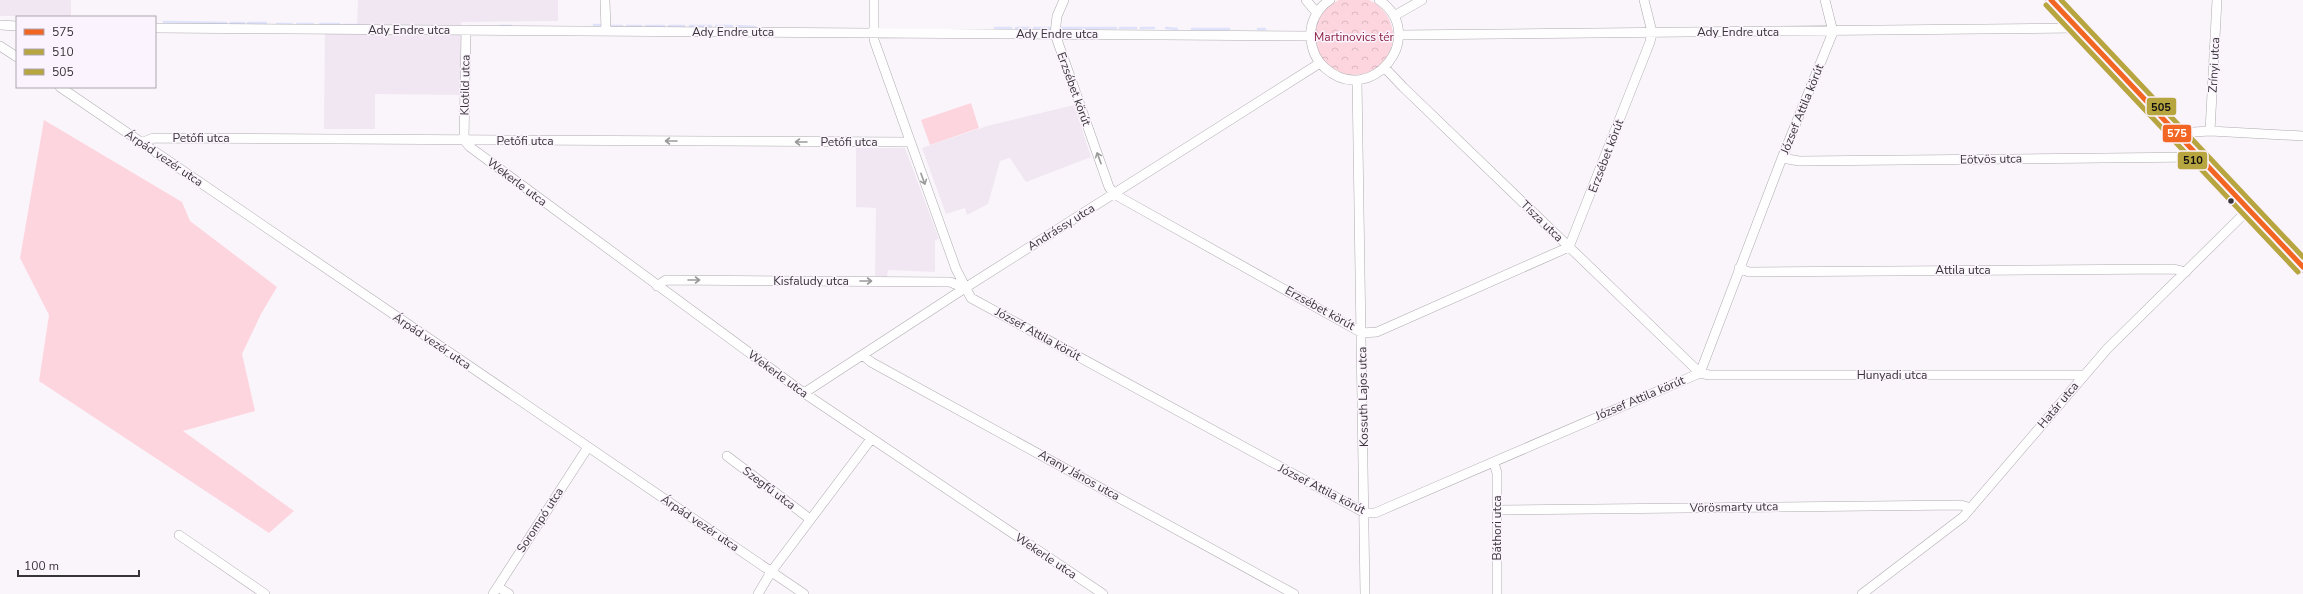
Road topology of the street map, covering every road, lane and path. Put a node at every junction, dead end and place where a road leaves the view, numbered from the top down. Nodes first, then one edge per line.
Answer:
1 (605, 0) edge
2 (874, 0) edge
3 (1064, 0) edge
4 (1306, 0) edge
5 (1330, 0) edge
6 (1379, 0) edge
7 (1422, 0) edge
8 (1644, 0) edge
9 (1825, 0) edge
10 (2051, 0) edge
11 (2217, 0) edge
12 (1317, 13) junction
13 (1394, 16) junction
14 (0, 25) edge
15 (16, 26) edge
16 (156, 28) edge
17 (2078, 28) junction
18 (466, 30) junction
19 (606, 31) junction
20 (1652, 32) junction
21 (1833, 32) junction
22 (873, 33) junction
23 (1055, 34) junction
24 (1399, 35) junction
25 (1310, 36) junction
26 (0, 46) edge
27 (16, 56) edge
28 (1320, 64) junction
29 (1385, 68) junction
30 (1357, 80) junction
31 (61, 88) edge
32 (2210, 131) junction
33 (2177, 133) junction
34 (2303, 136) edge
35 (464, 140) junction
36 (141, 142) junction
37 (910, 142) junction
38 (2200, 157) junction
39 (1782, 158) junction
40 (1114, 194) junction
41 (2249, 209) junction
42 (1569, 247) junction
43 (2303, 267) edge
44 (1739, 268) junction
45 (2186, 272) junction
46 (657, 286) junction
47 (965, 288) junction
48 (1362, 333) junction
49 (864, 356) junction
50 (1700, 373) junction
51 (2083, 375) junction
52 (804, 393) junction
53 (871, 438) junction
54 (588, 447) junction
55 (727, 456) dead end
56 (1494, 463) junction
57 (1971, 508) junction
58 (1497, 510) junction
59 (1365, 513) junction
60 (810, 519) junction
61 (179, 535) dead end
62 (772, 572) junction
63 (495, 590) edge
64 (265, 594) edge
65 (509, 594) edge
66 (758, 594) edge
67 (804, 594) edge
68 (1103, 594) edge
69 (1294, 594) edge
70 (1365, 594) edge
71 (1497, 594) edge
72 (1862, 594) edge

1 - 19 street
2 - 22 street, József Attila körút
3 - 23 street, Erzsébet körút
4 - 12 street
5 - 12 street
6 - 13 street
7 - 13 street
8 - 20 street
9 - 21 street
10 - 17 main road
11 - 32 street, Zrínyi utca
12 - 25 street
13 - 24 street
14 - 15 street
16 - 18 street, Ady Endre utca
17 - 21 street, Ady Endre utca
17 - 33 main road
18 - 19 street, Ady Endre utca
18 - 35 street, Klotild utca
19 - 22 street, Ady Endre utca
20 - 21 street, Ady Endre utca
20 - 24 street, Ady Endre utca
20 - 42 street, Erzsébet körút
21 - 39 street, József Attila körút
22 - 23 street, Ady Endre utca
22 - 37 street, József Attila körút
23 - 25 street, Ady Endre utca
40 -> 23 street, Erzsébet körút
24 - 29 street
25 - 28 street
26 - 27 street
28 - 30 street
28 - 40 street, Andrássy utca
29 - 30 street
29 - 42 street, Tisza utca
30 - 48 street, Kossuth Lajos utca
31 - 36 street, Árpád vezér utca
32 - 33 street
32 - 34 street
33 - 38 main road
35 - 36 street, Petőfi utca
37 -> 35 street, Petőfi utca
35 - 46 street, Wekerle utca
36 - 54 street, Árpád vezér utca
37 -> 47 street, József Attila körút
38 - 39 street, Eötvös utca
38 - 41 main road
39 - 44 street, József Attila körút
40 - 47 street, Andrássy utca
40 - 48 street, Erzsébet körút
41 - 43 main road
41 - 45 street, Határ utca
42 - 48 street, Erzsébet körút
42 - 50 street, Tisza utca
44 - 45 street, Attila utca
44 - 50 street, József Attila körút
45 - 51 street, Határ utca
46 -> 47 street, Kisfaludy utca
46 - 52 street, Wekerle utca
47 - 49 street, Andrássy utca
47 - 59 street, József Attila körút
48 - 59 street, Kossuth Lajos utca
49 - 52 street, Andrássy utca
49 - 69 street, Arany János utca
50 - 51 street, Hunyadi utca
50 - 56 street, József Attila körút
51 - 57 street, Határ utca
52 - 53 street, Wekerle utca
53 - 60 street
53 - 68 street, Wekerle utca
54 - 62 street, Árpád vezér utca
54 - 63 street, Sorompó utca
55 - 60 street, Szegfű utca
56 - 58 street, Báthori utca
56 - 59 street, József Attila körút
57 - 58 street, Vörösmarty utca
57 - 72 street, Határ utca
58 - 71 street, Báthori utca
59 - 70 street, Kossuth Lajos utca
60 - 62 street
61 - 64 street
62 - 66 street
62 - 67 street, Árpád vezér utca
63 - 65 street

